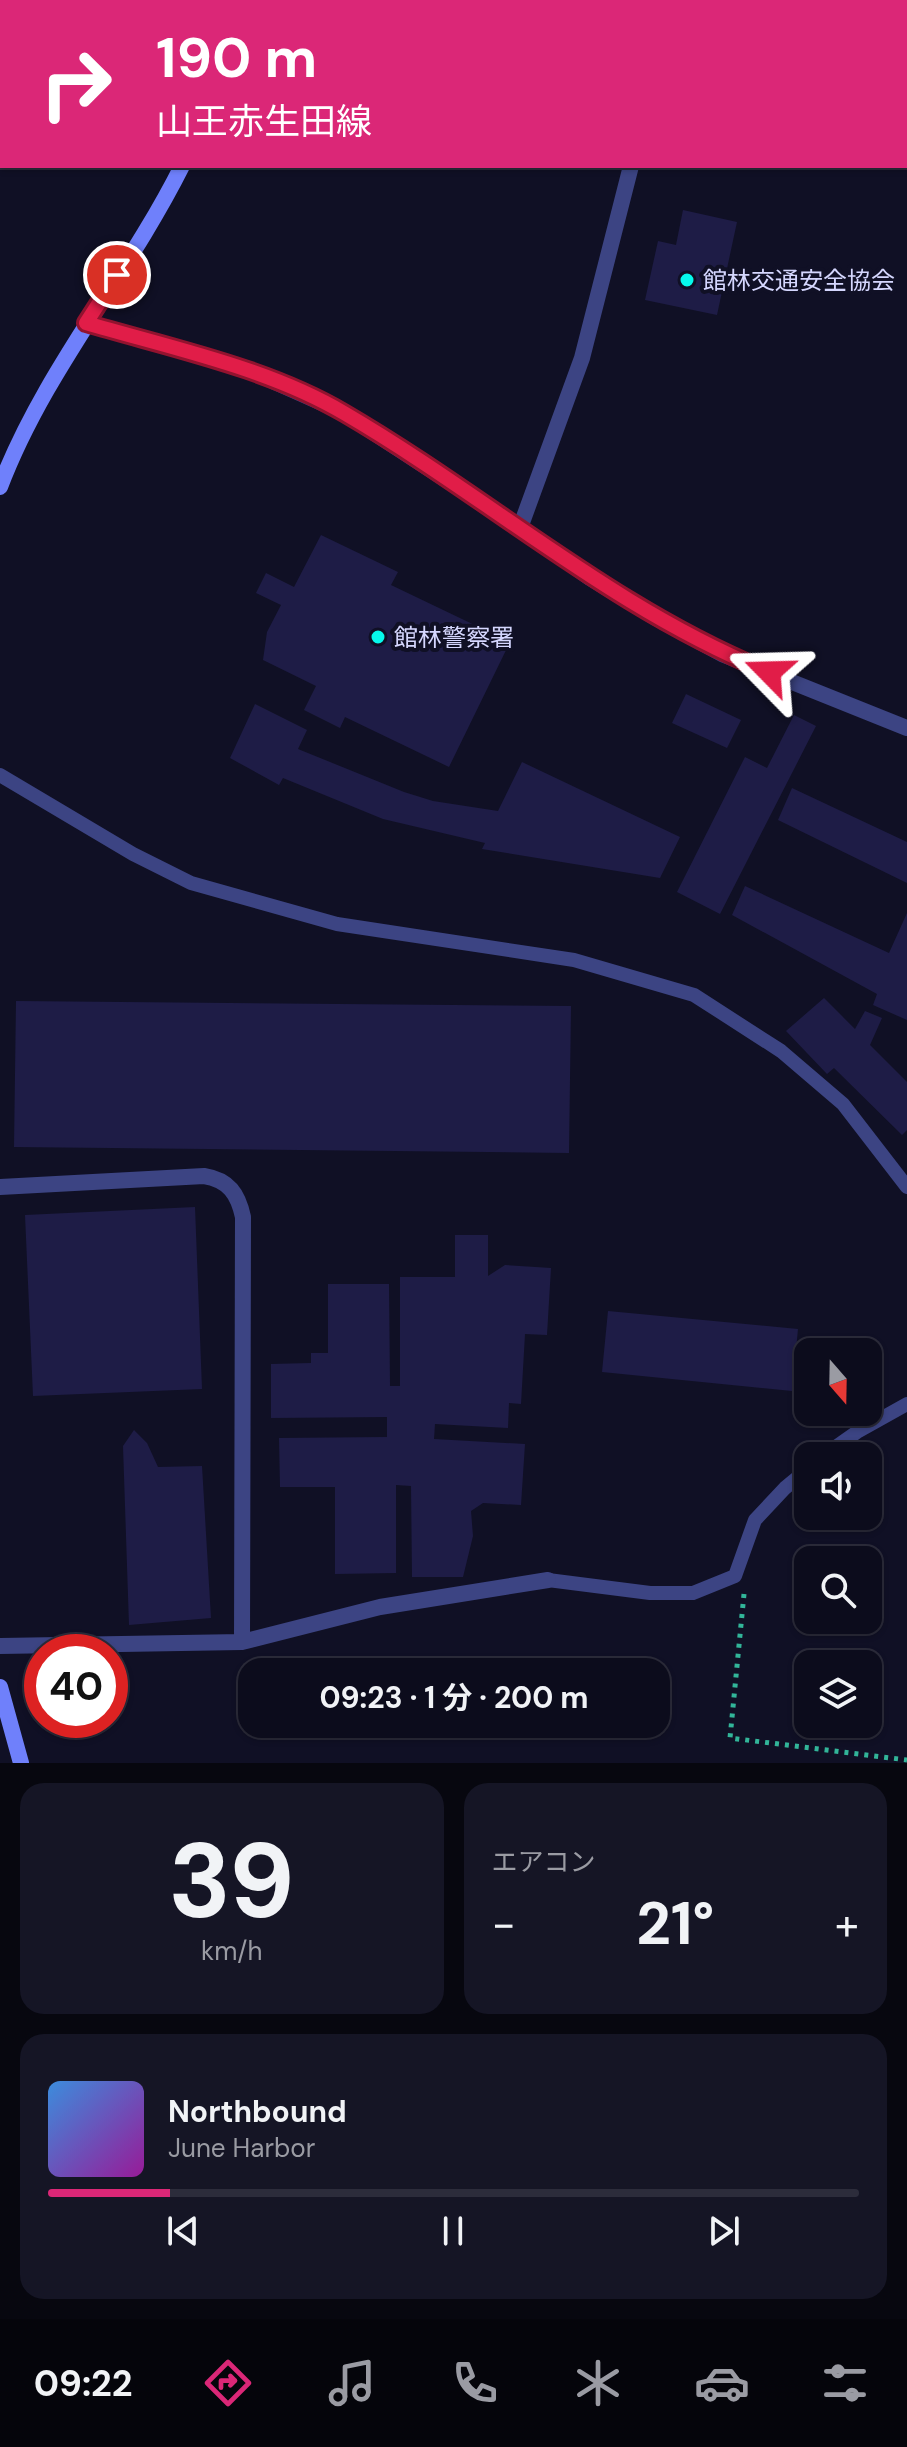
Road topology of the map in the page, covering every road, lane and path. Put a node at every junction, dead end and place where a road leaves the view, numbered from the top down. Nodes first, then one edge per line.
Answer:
1 (181, 168) edge
2 (630, 168) edge
3 (86, 323) junction
4 (0, 487) edge
5 (520, 528) junction
6 (907, 728) edge
7 (0, 775) edge
8 (0, 1187) edge
9 (907, 1187) edge
10 (907, 1404) edge
11 (843, 1442) edge
12 (794, 1481) edge
13 (735, 1576) junction
14 (548, 1580) joint
15 (242, 1642) junction
16 (0, 1646) edge
17 (0, 1687) edge
18 (907, 1760) edge
19 (21, 1763) edge

1 - 3 main road
2 - 5 street
3 - 4 main road
3 - 5 street
5 - 6 street
7 - 9 lane
8 - 15 street
10 - 11 lane
12 - 13 lane
13 - 14 lane
13 - 18 path
14 - 15 street
15 - 16 street
17 - 19 main road

